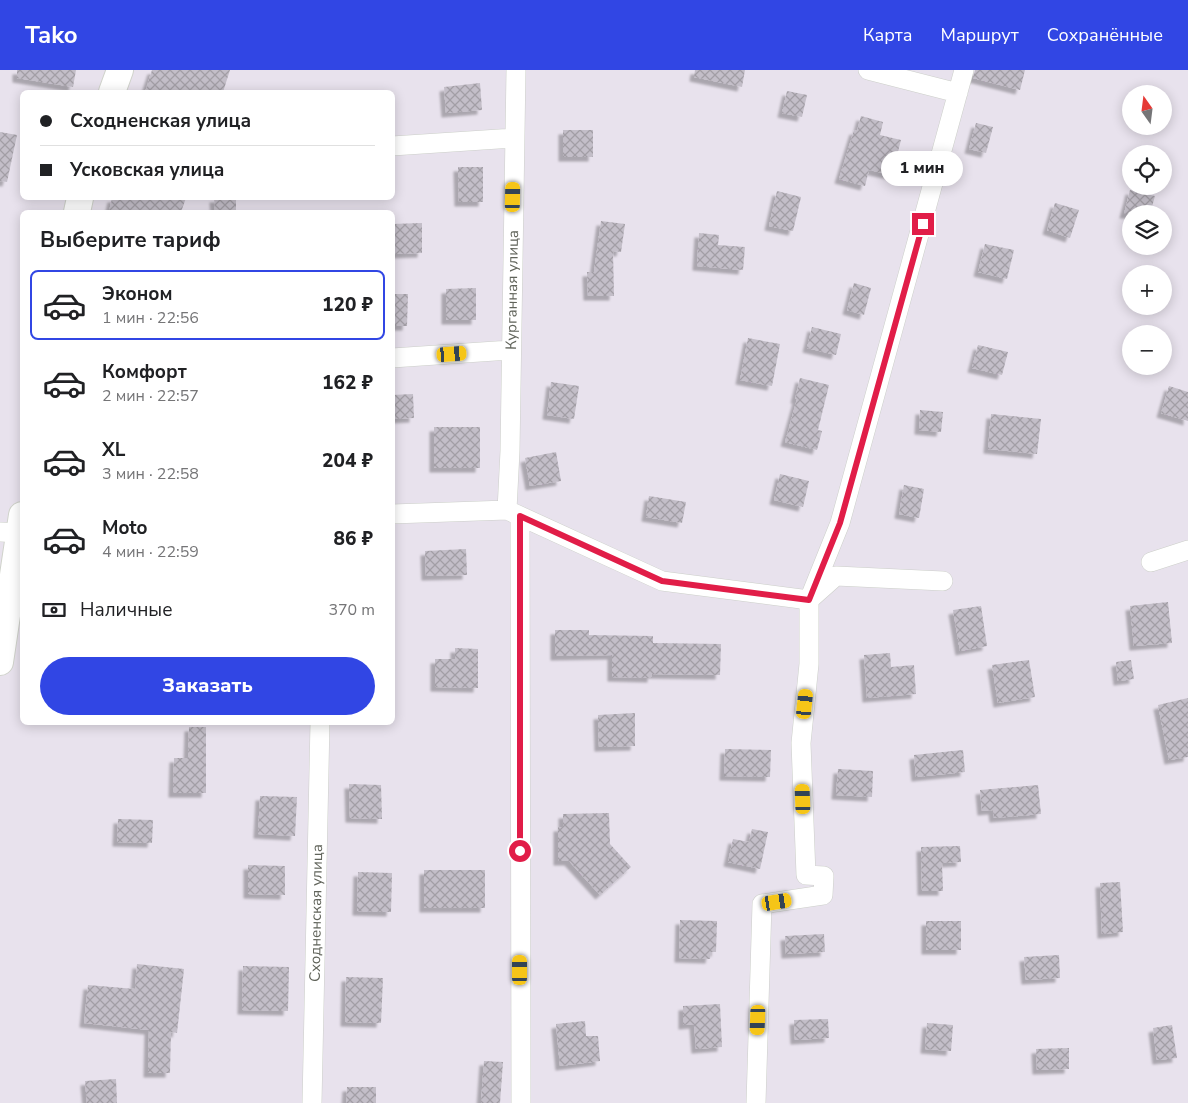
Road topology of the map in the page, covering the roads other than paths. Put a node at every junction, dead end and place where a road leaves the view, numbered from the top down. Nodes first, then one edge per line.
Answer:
1 (120, 70) edge
2 (516, 70) edge
3 (868, 70) edge
4 (964, 70) edge
5 (113, 90) edge
6 (958, 93) junction
7 (514, 138) junction
8 (395, 146) edge
9 (511, 350) junction
10 (395, 358) edge
11 (513, 513) junction
12 (395, 514) edge
13 (16, 528) edge
14 (1188, 550) edge
15 (1151, 562) dead end
16 (943, 581) dead end
17 (809, 600) junction
18 (0, 662) edge
19 (320, 725) edge
20 (312, 1103) edge
21 (521, 1103) edge
22 (756, 1103) edge

1 - 5 main road
2 - 7 street, Курганная улица
3 - 6 street
4 - 6 street
6 - 17 street
7 - 8 street
7 - 9 street, Курганная улица
9 - 10 street
9 - 11 street, Курганная улица
11 - 12 street
11 - 17 street
11 - 21 street
13 - 18 main road
14 - 15 street
16 - 17 street
17 - 22 street
19 - 20 street, Сходненская улица

